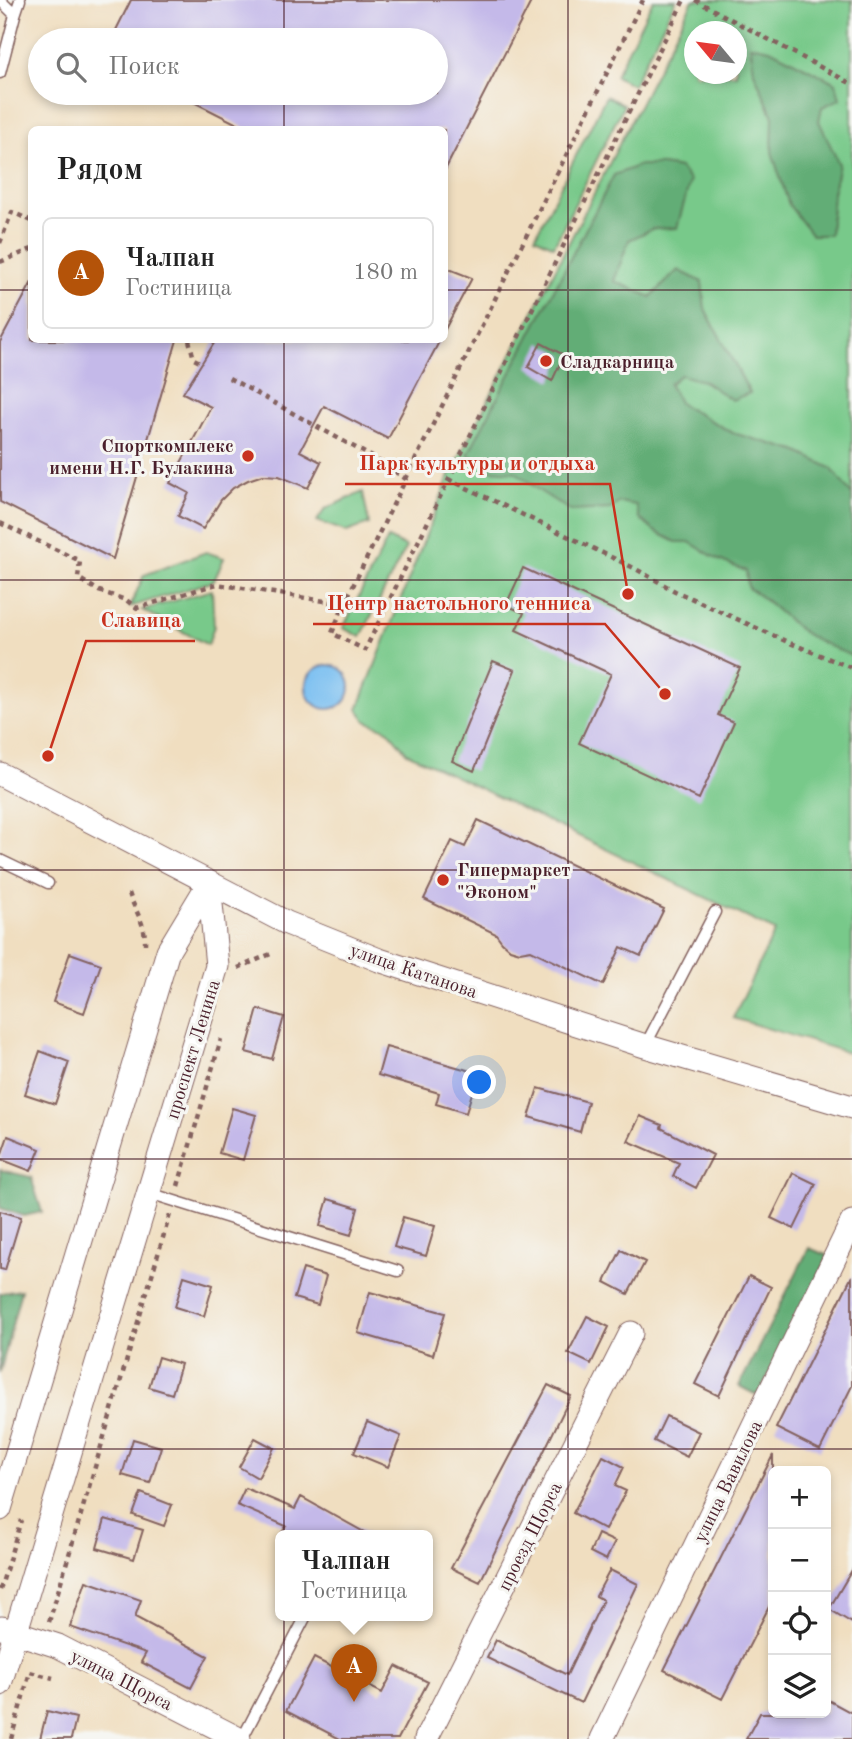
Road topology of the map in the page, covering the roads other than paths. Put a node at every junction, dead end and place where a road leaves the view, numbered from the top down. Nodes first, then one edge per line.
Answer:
1 (0, 0) edge
2 (20, 0) edge
3 (15, 15) junction
4 (0, 73) edge
5 (0, 774) edge
6 (0, 860) edge
7 (48, 883) dead end
8 (209, 883) junction
9 (715, 912) dead end
10 (645, 1046) junction
11 (852, 1108) edge
12 (149, 1193) junction
13 (852, 1222) edge
14 (398, 1271) dead end
15 (631, 1333) dead end
16 (0, 1509) edge
17 (303, 1621) edge
18 (7, 1630) edge
19 (0, 1685) edge
20 (241, 1739) edge
21 (426, 1739) edge
22 (602, 1739) edge

1 - 3 lane
2 - 3 lane
3 - 4 lane
5 - 8 street, улица Катанова
6 - 7 lane
8 - 10 street, улица Катанова
8 - 12 street, проспект Ленина
8 - 16 street
9 - 10 lane
10 - 11 street, улица Катанова
12 - 14 lane
12 - 18 street, проспект Ленина
13 - 22 street, улица Вавилова
15 - 21 street, проезд Щорса
17 - 20 lane
18 - 19 street, проспект Ленина
18 - 20 street, улица Щорса

